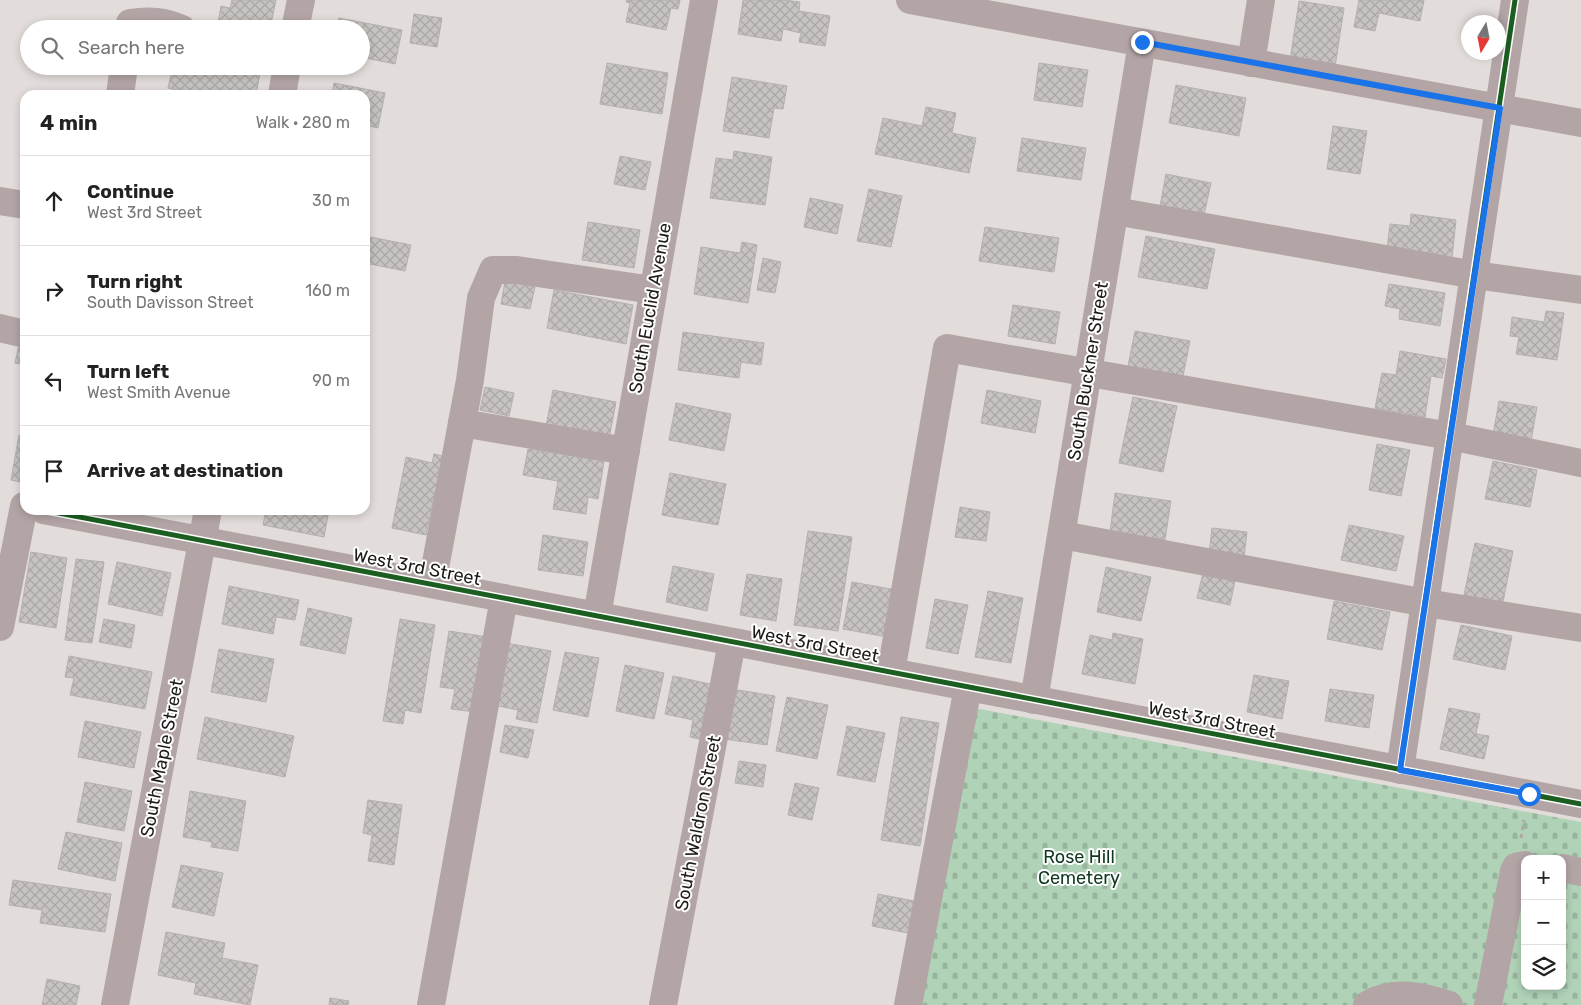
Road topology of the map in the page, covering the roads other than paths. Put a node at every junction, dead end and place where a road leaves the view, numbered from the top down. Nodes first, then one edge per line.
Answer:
1 (300, 0) edge
2 (704, 0) edge
3 (910, 0) edge
4 (1261, 0) edge
5 (1515, 0) edge
6 (131, 17) edge
7 (149, 20) edge
8 (297, 20) edge
9 (1142, 42) junction
10 (1251, 62) junction
11 (123, 75) edge
12 (285, 75) edge
13 (121, 90) edge
14 (283, 90) edge
15 (1500, 108) junction
16 (1581, 123) edge
17 (0, 201) edge
18 (20, 204) edge
19 (1114, 211) junction
20 (1475, 275) junction
21 (653, 290) junction
22 (1581, 290) edge
23 (0, 328) edge
24 (20, 333) edge
25 (1088, 371) junction
26 (462, 423) junction
27 (1450, 436) junction
28 (626, 451) junction
29 (1581, 463) edge
30 (30, 515) edge
31 (69, 515) edge
32 (207, 515) edge
33 (1062, 535) junction
34 (203, 540) junction
35 (432, 584) junction
36 (504, 598) junction
37 (1426, 602) junction
38 (597, 616) junction
39 (0, 628) edge
40 (1581, 628) edge
41 (732, 642) junction
42 (890, 672) junction
43 (968, 687) junction
44 (1034, 700) junction
45 (1400, 770) junction
46 (1581, 804) edge
47 (1520, 866) edge
48 (1566, 869) edge
49 (1581, 872) edge
50 (115, 1005) edge
51 (431, 1005) edge
52 (664, 1005) edge
53 (908, 1005) edge
54 (1367, 1005) edge
55 (1449, 1005) edge
56 (1488, 1005) edge

1 - 8 street
2 - 21 street, South Euclid Avenue
3 - 9 street
4 - 10 street
5 - 15 street
6 - 7 street
9 - 10 street
9 - 19 street, South Buckner Street
10 - 15 street
11 - 13 street
12 - 14 street
15 - 16 street
15 - 20 street
17 - 18 street
19 - 20 street
19 - 25 street, South Buckner Street
20 - 22 street
20 - 27 street
21 - 26 street
21 - 28 street, South Euclid Avenue
23 - 24 street
25 - 27 street
25 - 33 street, South Buckner Street
25 - 42 street
26 - 28 street
26 - 35 street
27 - 29 street
27 - 37 street
28 - 38 street, South Euclid Avenue
30 - 39 street
31 - 34 street, West 3rd Street
32 - 34 street, South Maple Street
33 - 37 street
33 - 44 street, South Buckner Street
34 - 35 street, West 3rd Street
34 - 50 street, South Maple Street
35 - 36 street, West 3rd Street
36 - 38 street, West 3rd Street
36 - 51 street
37 - 40 street
37 - 45 street
38 - 41 street, West 3rd Street
41 - 42 street, West 3rd Street
41 - 52 street, South Waldron Street
42 - 43 street, West 3rd Street
43 - 44 street, West 3rd Street
43 - 53 street
44 - 45 street, West 3rd Street
45 - 46 street, West 3rd Street
47 - 56 street
48 - 49 street
54 - 55 street

